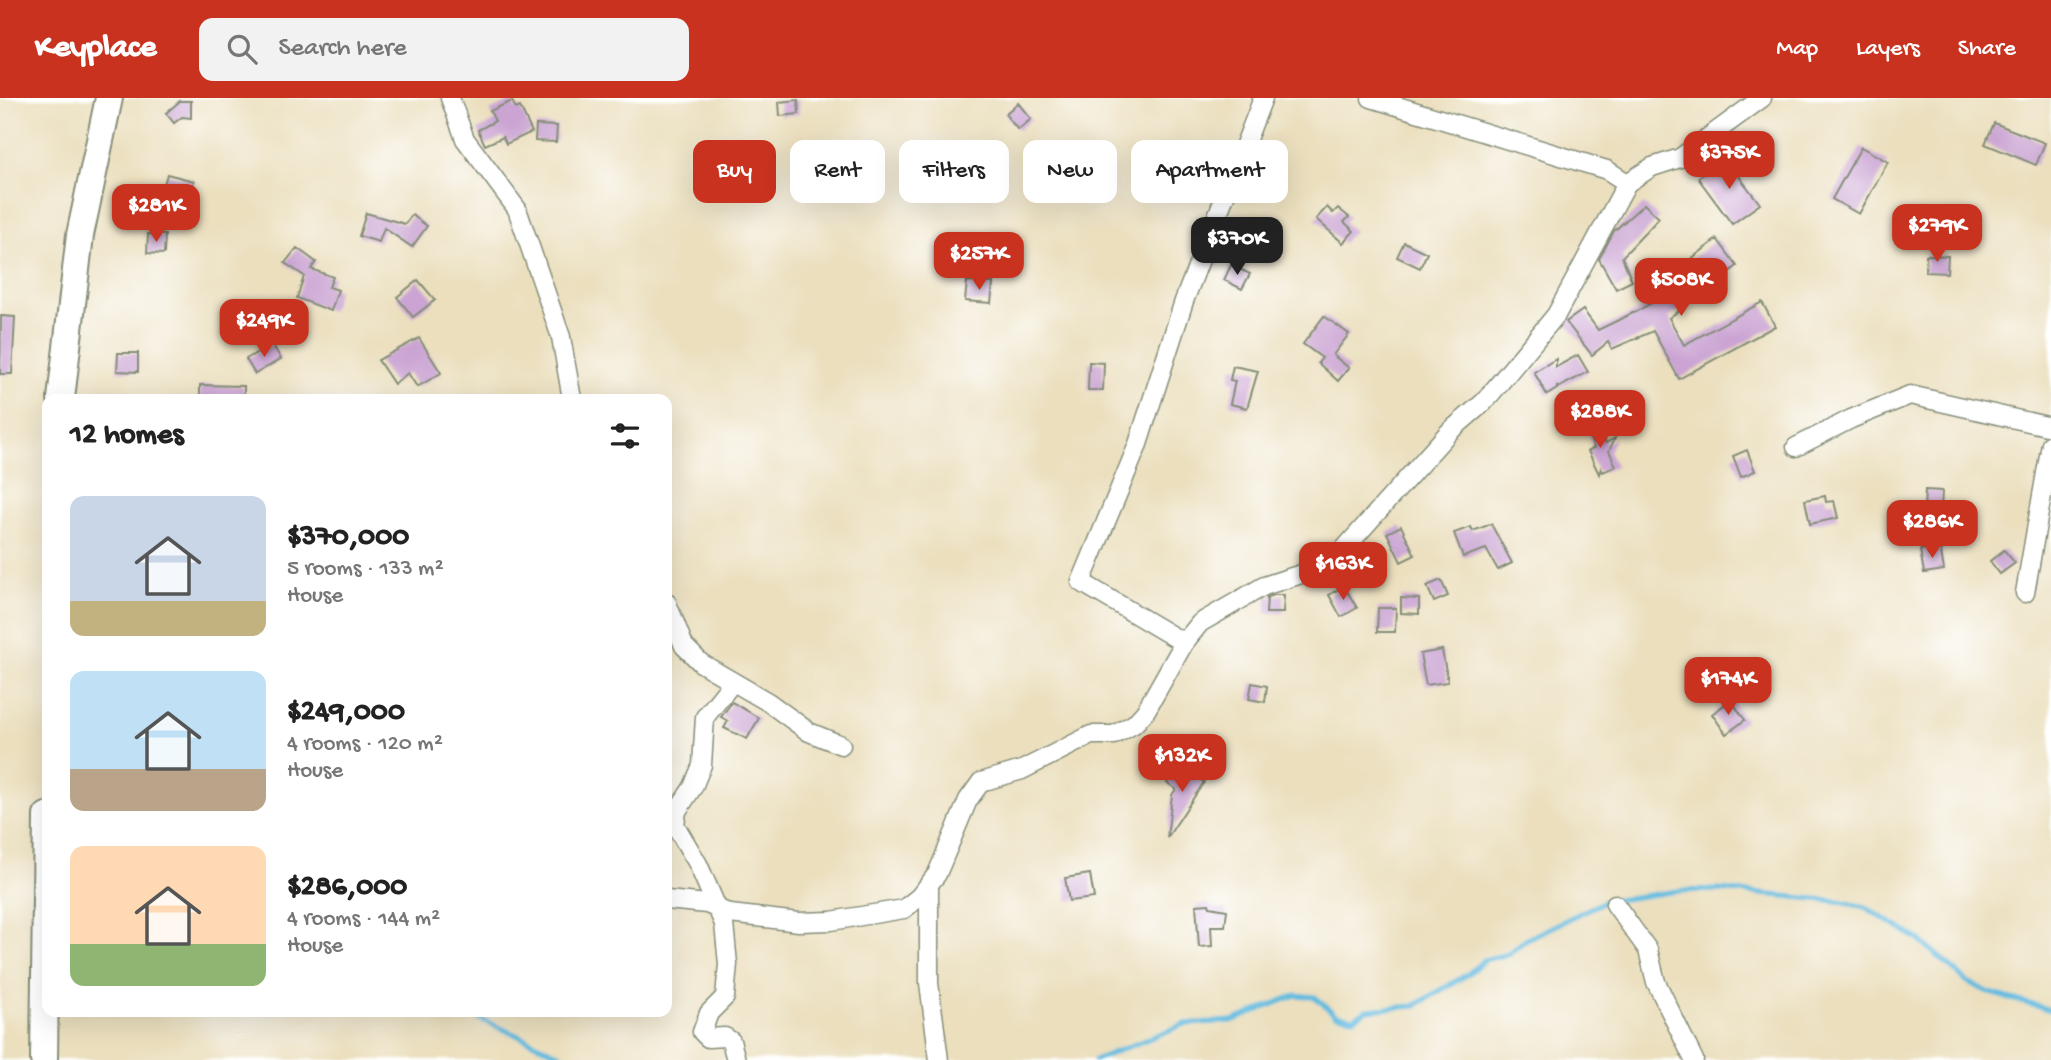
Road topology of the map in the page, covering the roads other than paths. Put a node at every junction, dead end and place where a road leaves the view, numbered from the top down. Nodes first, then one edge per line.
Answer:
1 (109, 98) edge
2 (450, 98) edge
3 (1263, 98) edge
4 (1371, 98) edge
5 (1762, 98) edge
6 (1627, 183) junction
7 (62, 394) edge
8 (571, 394) edge
9 (2051, 427) edge
10 (2051, 444) edge
11 (1796, 447) dead end
12 (2025, 593) dead end
13 (672, 616) edge
14 (1184, 643) junction
15 (733, 682) junction
16 (841, 745) dead end
17 (672, 805) edge
18 (929, 886) junction
19 (672, 900) edge
20 (1615, 904) dead end
21 (719, 909) junction
22 (45, 1017) edge
23 (44, 1060) edge
24 (736, 1060) edge
25 (939, 1060) edge
26 (1694, 1060) edge

1 - 7 main road
2 - 8 street
3 - 14 street
4 - 6 street
5 - 6 street
6 - 14 street
9 - 11 street
10 - 12 street
13 - 15 street
14 - 18 street
15 - 16 street
15 - 17 street
17 - 21 street
18 - 21 street
18 - 25 street
19 - 21 street
20 - 26 street
21 - 24 street
22 - 23 main road

